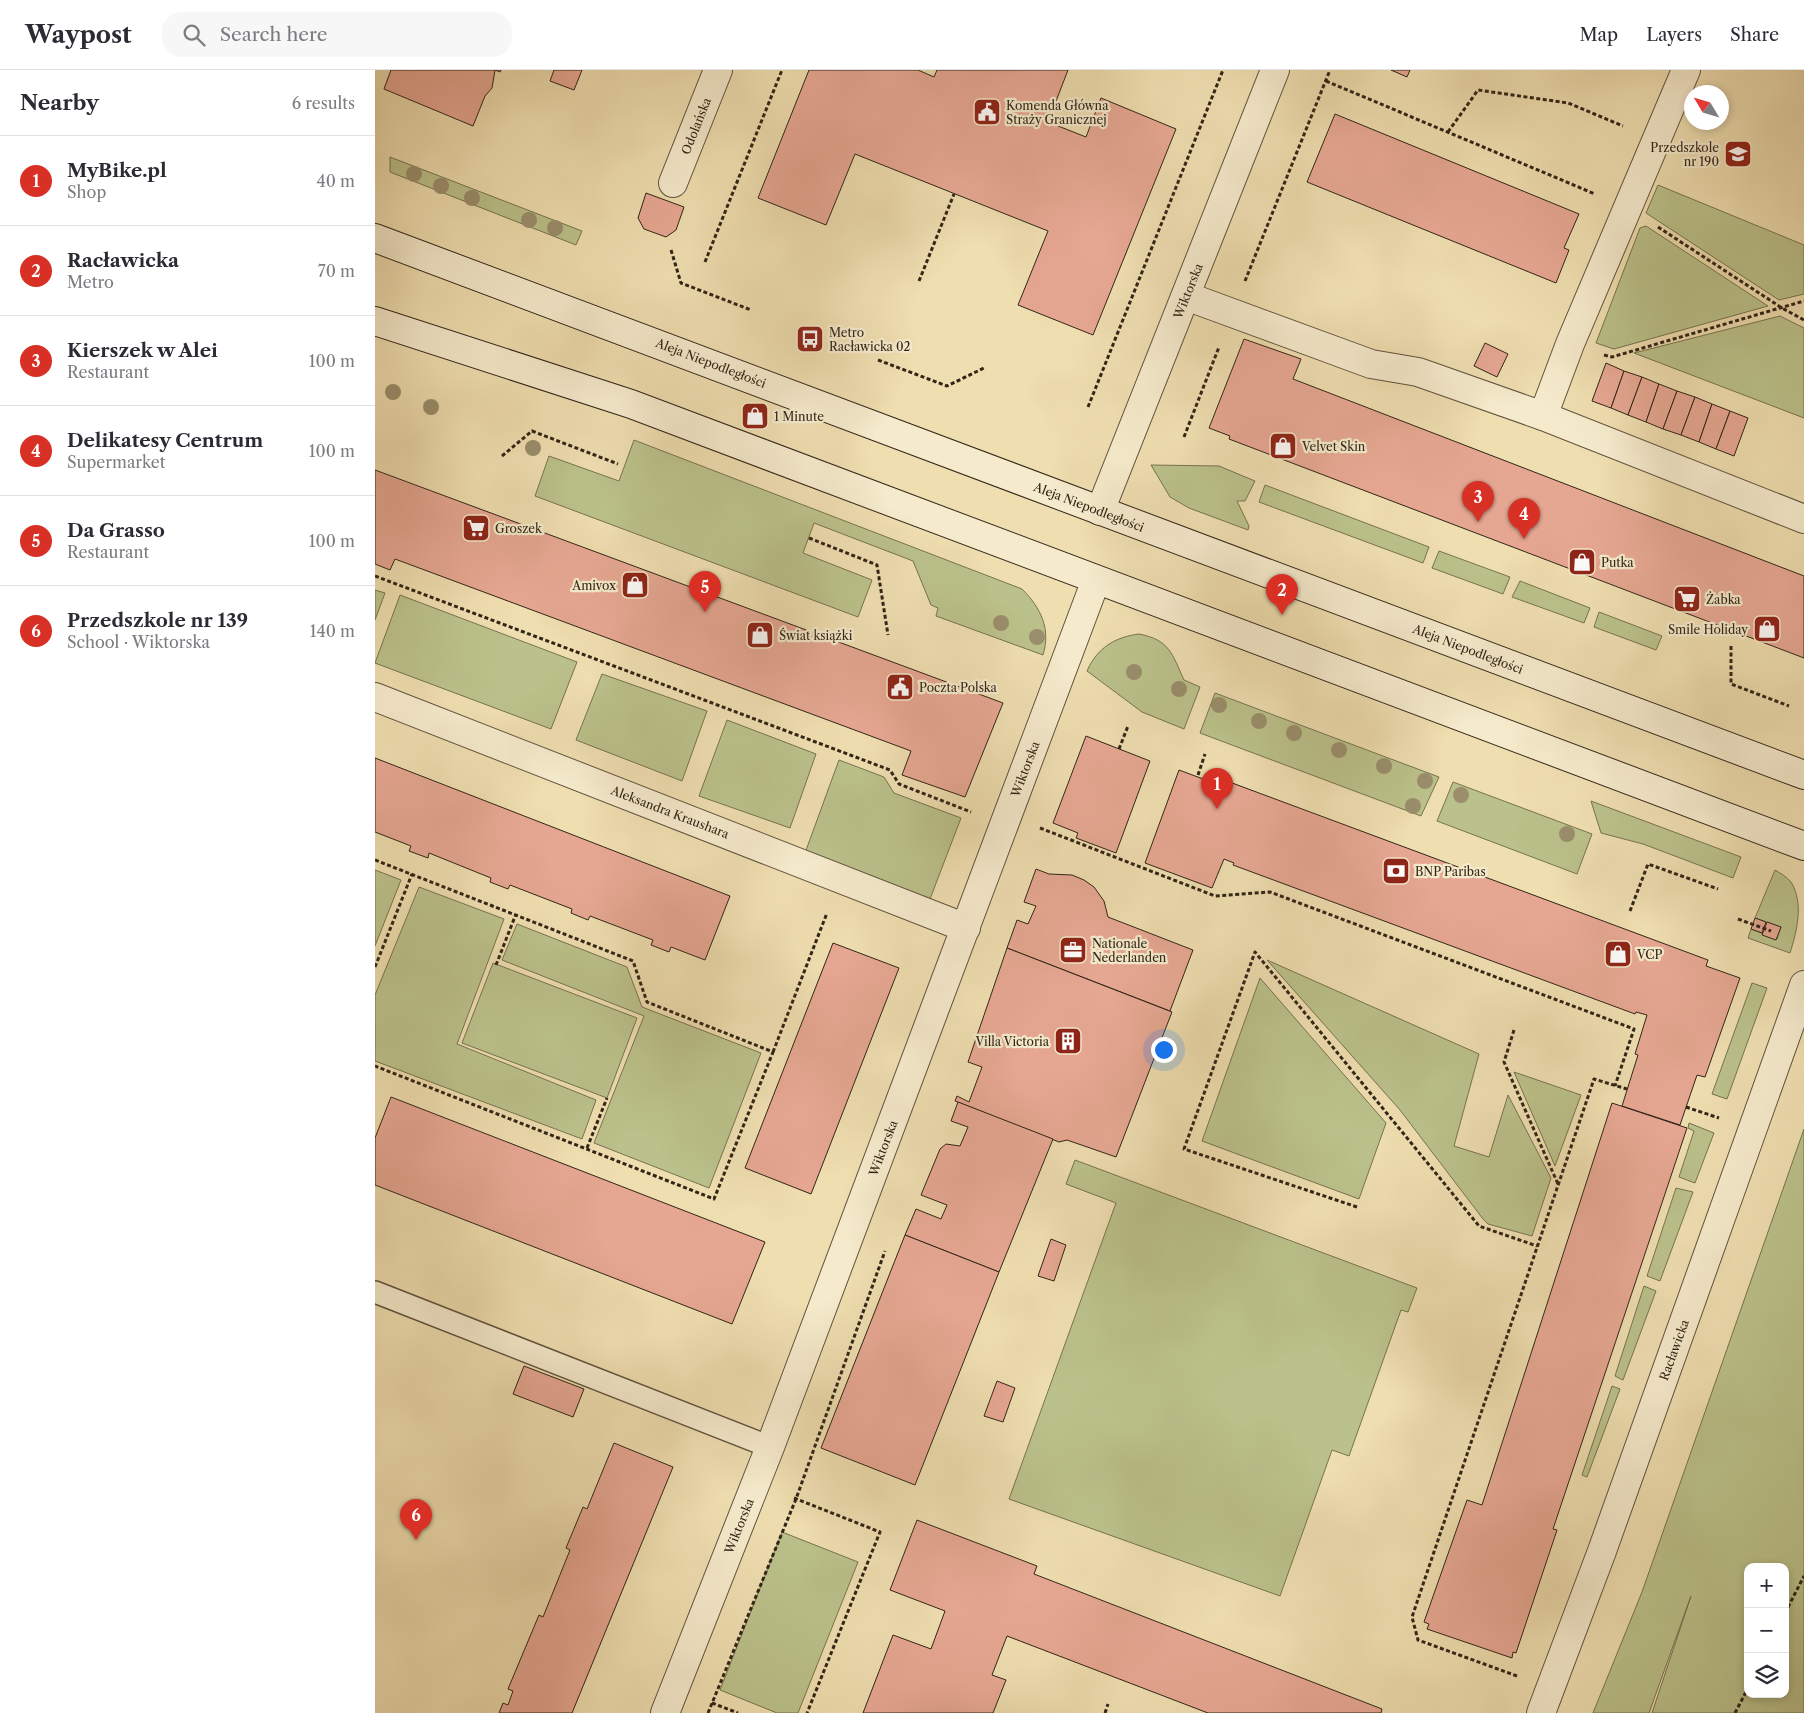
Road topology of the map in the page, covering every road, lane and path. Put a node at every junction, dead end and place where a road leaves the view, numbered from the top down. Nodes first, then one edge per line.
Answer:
1 (718, 70) edge
2 (782, 70) edge
3 (1223, 70) edge
4 (1275, 70) edge
5 (1330, 70) edge
6 (1686, 70) edge
7 (1326, 81) junction
8 (1448, 132) junction
9 (1657, 140) junction
10 (673, 183) dead end
11 (954, 194) dead end
12 (1628, 208) junction
13 (375, 238) edge
14 (671, 250) dead end
15 (705, 262) dead end
16 (919, 281) dead end
17 (1186, 296) junction
18 (1804, 301) edge
19 (1782, 308) junction
20 (751, 310) dead end
21 (1232, 314) junction
22 (1804, 320) edge
23 (375, 321) edge
24 (1570, 344) junction
25 (878, 360) dead end
26 (984, 368) dead end
27 (1088, 407) dead end
28 (1543, 416) junction
29 (1184, 437) dead end
30 (502, 456) dead end
31 (618, 464) dead end
32 (1100, 511) junction
33 (1803, 513) edge
34 (809, 538) dead end
35 (375, 576) edge
36 (1095, 580) junction
37 (888, 635) dead end
38 (1731, 646) dead end
39 (375, 697) edge
40 (1789, 706) dead end
41 (1128, 726) dead end
42 (1119, 749) dead end
43 (1205, 754) dead end
44 (1198, 775) dead end
45 (1804, 775) edge
46 (974, 813) dead end
47 (1038, 827) dead end
48 (1804, 846) edge
49 (375, 860) edge
50 (412, 874) junction
51 (841, 878) junction
52 (1718, 889) dead end
53 (1630, 911) dead end
54 (515, 914) junction
55 (1738, 919) dead end
56 (966, 928) junction
57 (1771, 930) dead end
58 (496, 965) dead end
59 (375, 967) edge
60 (1804, 985) edge
61 (1514, 1030) dead end
62 (773, 1052) junction
63 (375, 1066) edge
64 (1615, 1086) junction
65 (1627, 1089) dead end
66 (607, 1098) dead end
67 (1686, 1107) dead end
68 (1725, 1120) dead end
69 (587, 1148) junction
70 (1558, 1185) junction
71 (1357, 1207) dead end
72 (1537, 1246) junction
73 (375, 1292) edge
74 (770, 1447) junction
75 (757, 1481) junction
76 (1804, 1576) edge
77 (1788, 1608) edge
78 (1523, 1678) dead end
79 (1744, 1696) edge
80 (712, 1703) dead end
81 (1108, 1704) dead end
82 (665, 1713) edge
83 (738, 1713) edge
84 (807, 1713) edge
85 (1105, 1713) edge
86 (1541, 1713) edge
87 (1735, 1713) edge

1 - 10 street, Odolańska
2 - 15 path
3 - 27 path
4 - 17 street, Wiktorska
5 - 7 path
6 - 9 street
7 - 8 path
7 - 21 path
8 - 9 path
8 - 12 path
9 - 12 street
11 - 16 path
12 - 19 path
12 - 24 street
13 - 32 street, Aleja Niepodległości
14 - 20 path
17 - 21 street
17 - 32 street, Wiktorska
18 - 19 path
19 - 22 path
19 - 24 path
21 - 28 street
21 - 29 path
23 - 36 street
24 - 28 street
25 - 26 path
28 - 33 street
30 - 31 path
32 - 45 street, Aleja Niepodległości
34 - 37 path
35 - 46 path
36 - 48 street
36 - 56 street, Wiktorska
38 - 40 path
39 - 51 street, Aleksandra Kraushara
41 - 42 path
43 - 44 path
47 - 64 path
49 - 50 path
50 - 54 path
50 - 59 path
51 - 56 street, Aleksandra Kraushara
51 - 62 path
52 - 53 path
54 - 58 path
54 - 62 path
55 - 57 path
56 - 74 street, Wiktorska
60 - 86 street, Racławicka
61 - 70 path
62 - 69 path
63 - 69 path
64 - 65 path
64 - 70 path
66 - 69 path
67 - 68 path
70 - 72 path
71 - 72 path
72 - 78 path
73 - 74 lane
74 - 75 street, Wiktorska
75 - 82 street, Wiktorska
75 - 84 path
76 - 77 path
79 - 87 path
80 - 83 path
81 - 85 path

